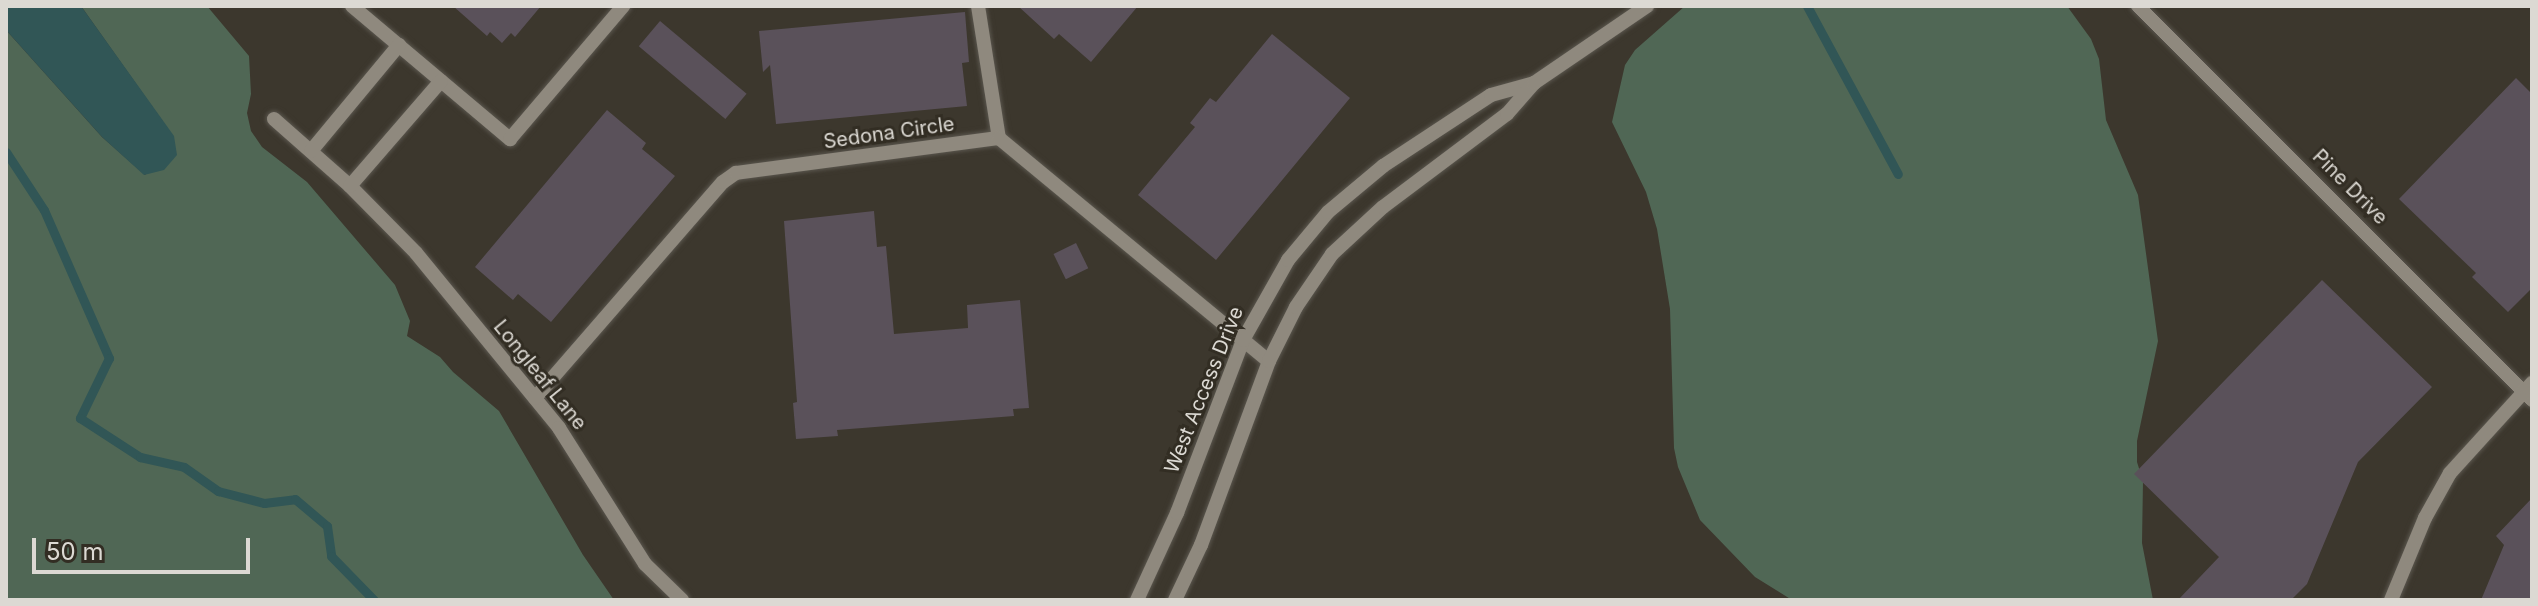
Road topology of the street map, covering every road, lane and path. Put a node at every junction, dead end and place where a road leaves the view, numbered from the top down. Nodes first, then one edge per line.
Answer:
1 (352, 6) edge
2 (623, 6) edge
3 (978, 6) edge
4 (1647, 6) edge
5 (2138, 6) edge
6 (399, 45) junction
7 (441, 81) junction
8 (1534, 83) junction
9 (274, 119) dead end
10 (999, 138) junction
11 (311, 151) junction
12 (350, 186) junction
13 (1243, 340) junction
14 (1269, 361) junction
15 (2529, 391) edge
16 (535, 398) junction
17 (682, 600) edge
18 (1137, 600) edge
19 (1175, 600) edge
20 (2391, 600) edge

1 - 6 street
2 - 7 street
3 - 10 street
4 - 8 street, West Access Drive
5 - 15 street, Pine Drive
6 - 7 street
6 - 11 street
7 - 12 street
8 - 13 street, West Access Drive
8 - 14 street, West Access Drive
9 - 11 street, Longleaf Lane
10 - 13 street
10 - 16 street, Sedona Circle
11 - 12 street, Longleaf Lane
12 - 16 street, Longleaf Lane
13 - 14 street
13 - 18 street, West Access Drive
14 - 19 street, West Access Drive
15 - 20 street
16 - 17 street, Longleaf Lane

